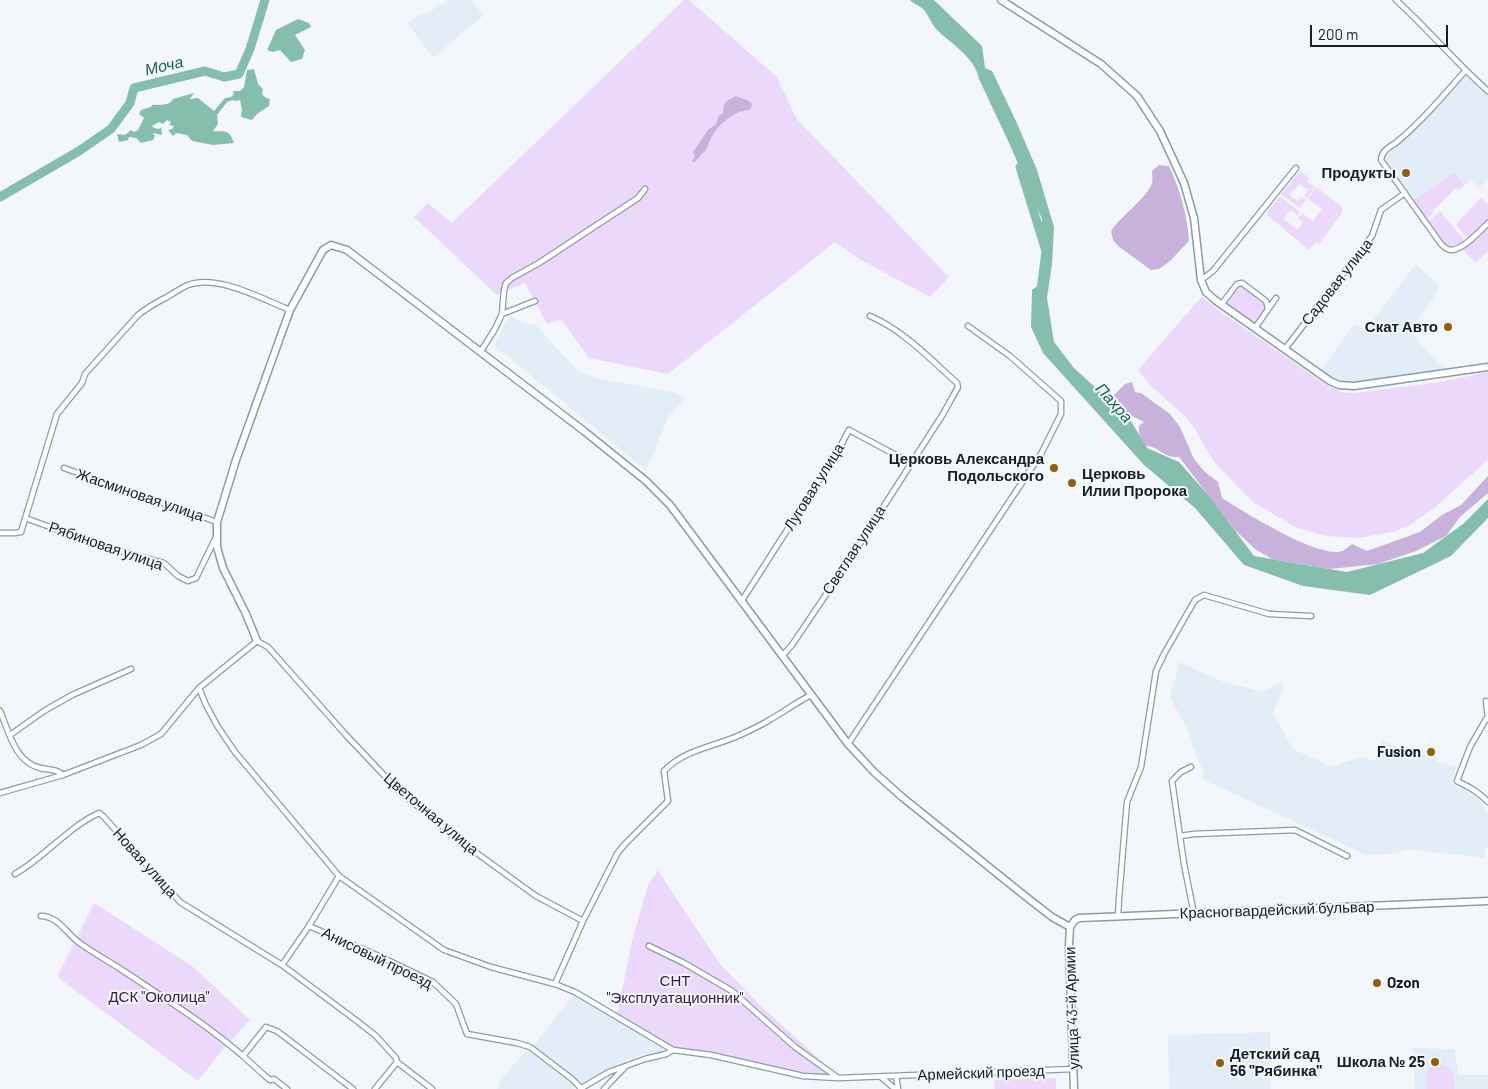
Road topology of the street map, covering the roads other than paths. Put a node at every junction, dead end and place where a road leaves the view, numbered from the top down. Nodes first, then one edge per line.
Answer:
1 (1001, 0) edge
2 (1397, 0) edge
3 (1465, 71) junction
4 (1488, 92) edge
5 (1296, 168) dead end
6 (645, 189) dead end
7 (1405, 194) junction
8 (1488, 223) edge
9 (1201, 280) junction
10 (1276, 298) dead end
11 (535, 302) dead end
12 (1222, 305) junction
13 (1268, 308) junction
14 (290, 310) junction
15 (502, 314) junction
16 (870, 316) dead end
17 (968, 326) dead end
18 (1255, 328) junction
19 (1285, 349) junction
20 (480, 352) junction
21 (1488, 367) edge
22 (911, 463) junction
23 (64, 468) dead end
24 (25, 518) junction
25 (217, 522) junction
26 (0, 533) edge
27 (217, 537) junction
28 (741, 602) junction
29 (1311, 616) dead end
30 (257, 641) junction
31 (782, 656) junction
32 (132, 669) dead end
33 (199, 688) junction
34 (811, 695) junction
35 (1486, 701) dead end
36 (0, 711) edge
37 (1488, 718) edge
38 (10, 735) junction
39 (848, 744) junction
40 (1191, 767) dead end
41 (63, 775) junction
42 (0, 793) edge
43 (1488, 802) edge
44 (1180, 836) junction
45 (1347, 856) dead end
46 (15, 874) dead end
47 (339, 876) junction
48 (1488, 902) edge
49 (1194, 914) junction
50 (41, 916) dead end
51 (1118, 917) junction
52 (583, 921) junction
53 (309, 926) junction
54 (1070, 927) junction
55 (648, 946) dead end
56 (282, 965) junction
57 (554, 984) junction
58 (673, 1050) junction
59 (243, 1056) junction
60 (398, 1062) junction
61 (626, 1066) junction
62 (1074, 1068) junction
63 (896, 1076) junction
64 (880, 1077) junction
65 (838, 1078) junction
66 (287, 1089) edge
67 (352, 1089) edge
68 (375, 1089) edge
69 (432, 1089) edge
70 (581, 1089) edge
71 (604, 1089) edge
72 (897, 1089) edge
73 (1074, 1089) edge

1 - 9 street
2 - 3 street
3 - 4 street
3 - 7 street
5 - 9 street
6 - 15 street
7 - 8 street
7 - 19 street, Садовая улица
9 - 12 street
10 - 13 street
11 - 15 street
12 - 13 street
12 - 18 street
13 - 18 street
14 - 20 street
14 - 24 street
14 - 25 street
15 - 20 street
16 - 22 street, Светлая улица
17 - 39 street
18 - 19 street
19 - 21 street
20 - 28 street
22 - 28 street, Луговая улица
22 - 31 street, Светлая улица
23 - 25 street, Жасминовая улица
24 - 26 street
24 - 27 street, Рябиновая улица
25 - 27 street
27 - 30 street
28 - 31 street
29 - 51 street
30 - 33 street
30 - 52 street, Цветочная улица
31 - 34 street
32 - 38 street
33 - 41 street
33 - 47 street
34 - 39 street
34 - 52 street
35 - 37 street
36 - 38 street
37 - 43 street
38 - 41 street
39 - 54 street
40 - 44 street
41 - 42 street
44 - 45 street
44 - 49 street
46 - 56 street, Новая улица
47 - 53 street, Анисовый проезд
47 - 57 street
48 - 49 street, Красногвардейский бульвар
49 - 51 street, Красногвардейский бульвар
50 - 59 street
51 - 54 street, Красногвардейский бульвар
52 - 57 street
53 - 56 street
53 - 70 street, Анисовый проезд
54 - 62 street, улица 43-й Армии
55 - 65 street
56 - 60 street, Новая улица
57 - 58 street
58 - 61 street, Армейский проезд
58 - 65 street, Армейский проезд
59 - 66 street
59 - 67 street
60 - 68 street
60 - 69 street, Новая улица
61 - 70 street
61 - 71 street, Армейский проезд
62 - 63 street, Армейский проезд
62 - 73 street, улица 43-й Армии
63 - 64 street, Армейский проезд
63 - 72 street
64 - 65 street, Армейский проезд
64 - 72 street

